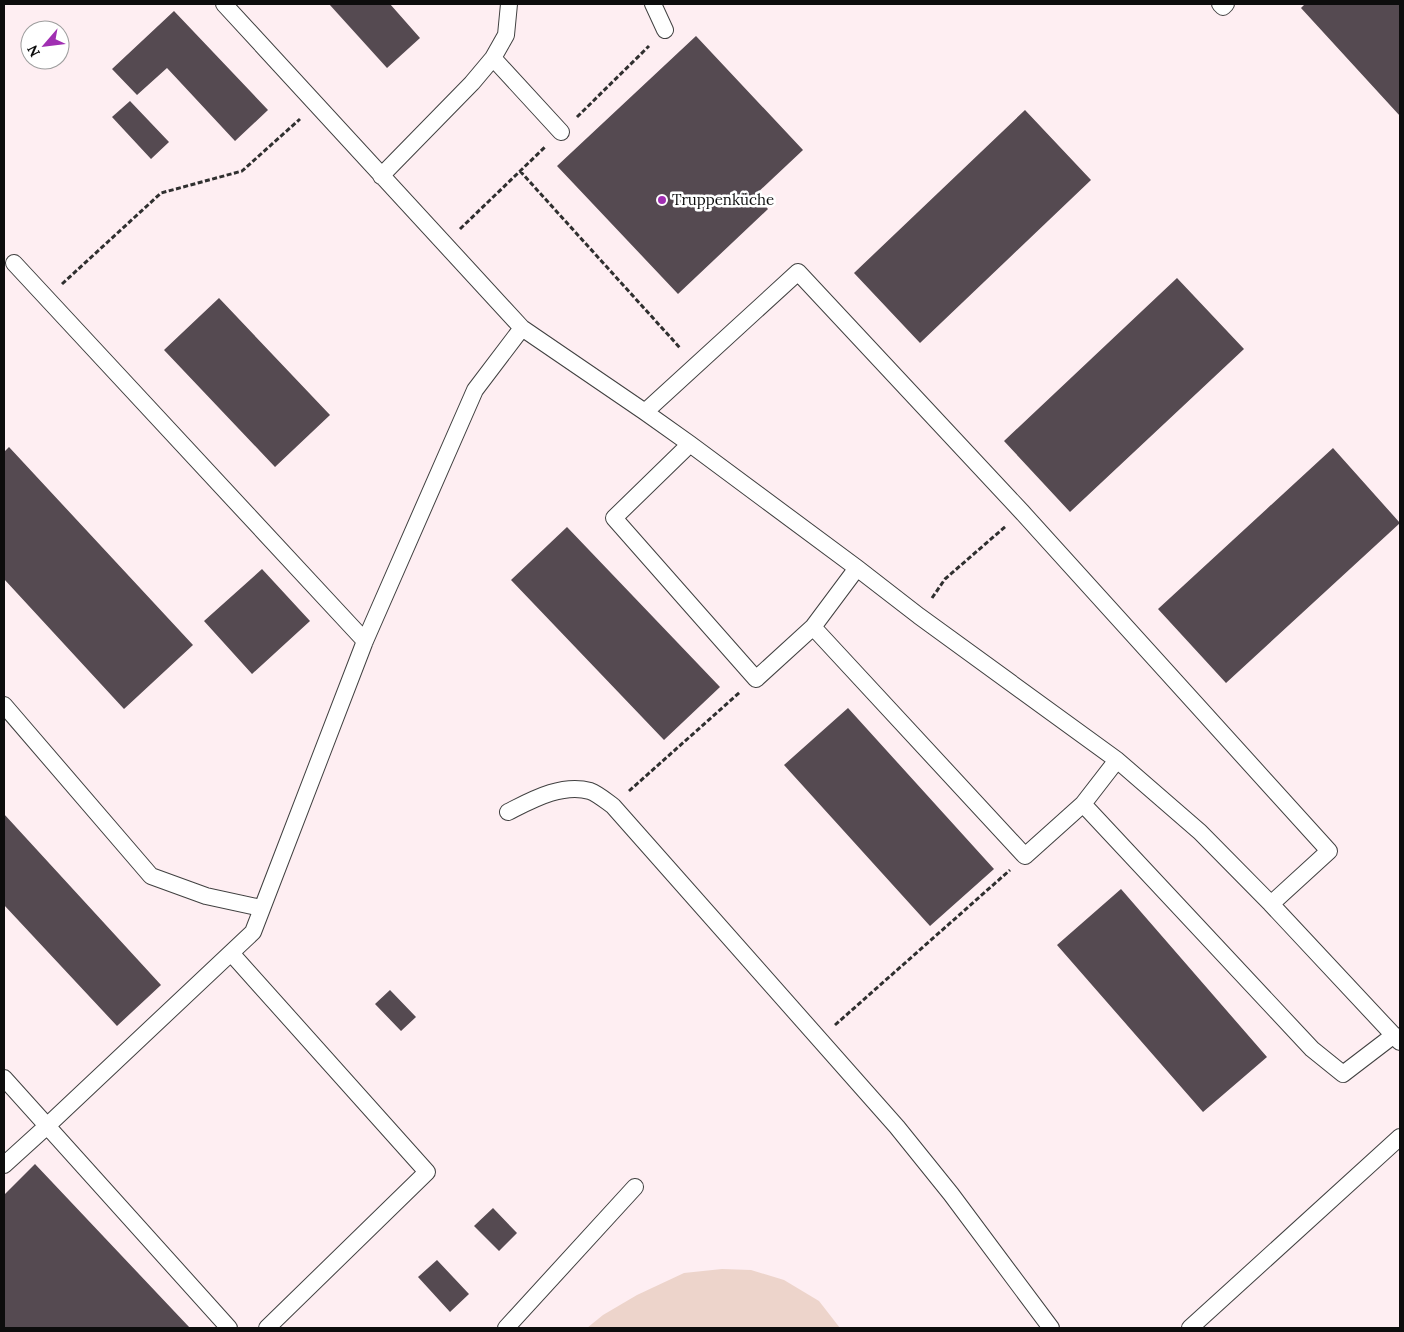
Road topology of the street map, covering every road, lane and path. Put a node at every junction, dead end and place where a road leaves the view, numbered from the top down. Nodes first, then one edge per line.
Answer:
1 (224, 4) edge
2 (509, 4) edge
3 (653, 4) edge
4 (1220, 4) edge
5 (1226, 4) edge
6 (665, 30) dead end
7 (493, 58) junction
8 (316, 104) junction
9 (561, 132) dead end
10 (520, 171) dead end
11 (381, 176) junction
12 (14, 262) dead end
13 (46, 297) junction
14 (522, 328) junction
15 (696, 366) junction
16 (645, 412) junction
17 (690, 444) junction
18 (1022, 512) junction
19 (857, 568) junction
20 (919, 616) junction
21 (813, 627) junction
22 (364, 641) junction
23 (756, 678) junction
24 (4, 705) edge
25 (1117, 760) junction
26 (1083, 804) junction
27 (614, 806) junction
28 (508, 812) dead end
29 (1025, 856) junction
30 (1271, 904) junction
31 (261, 908) junction
32 (231, 952) junction
33 (819, 1038) junction
34 (1397, 1038) edge
35 (4, 1078) edge
36 (47, 1126) junction
37 (1400, 1137) edge
38 (4, 1165) edge
39 (635, 1187) dead end
40 (229, 1328) edge
41 (267, 1328) edge
42 (506, 1328) edge
43 (1051, 1328) edge
44 (1190, 1328) edge

1 - 8 lane
2 - 7 lane
3 - 6 lane
4 - 5 lane
7 - 9 lane
7 - 11 lane
8 - 11 lane
8 - 13 path
10 - 15 path
11 - 14 lane
12 - 13 lane
13 - 22 lane
14 - 16 lane
14 - 22 lane
15 - 16 lane
15 - 18 lane
16 - 17 lane
17 - 19 lane
17 - 23 lane
18 - 20 path
18 - 30 lane
19 - 20 lane
19 - 21 lane
20 - 25 lane
21 - 23 lane
21 - 29 lane
22 - 31 lane
23 - 27 path
24 - 31 lane
25 - 26 lane
25 - 30 lane
26 - 29 lane
26 - 34 lane
27 - 28 lane
27 - 33 lane
29 - 33 path
30 - 34 lane
31 - 32 lane
32 - 36 lane
32 - 41 lane
33 - 43 lane
35 - 36 lane
36 - 38 lane
36 - 40 lane
37 - 44 lane
39 - 42 lane

